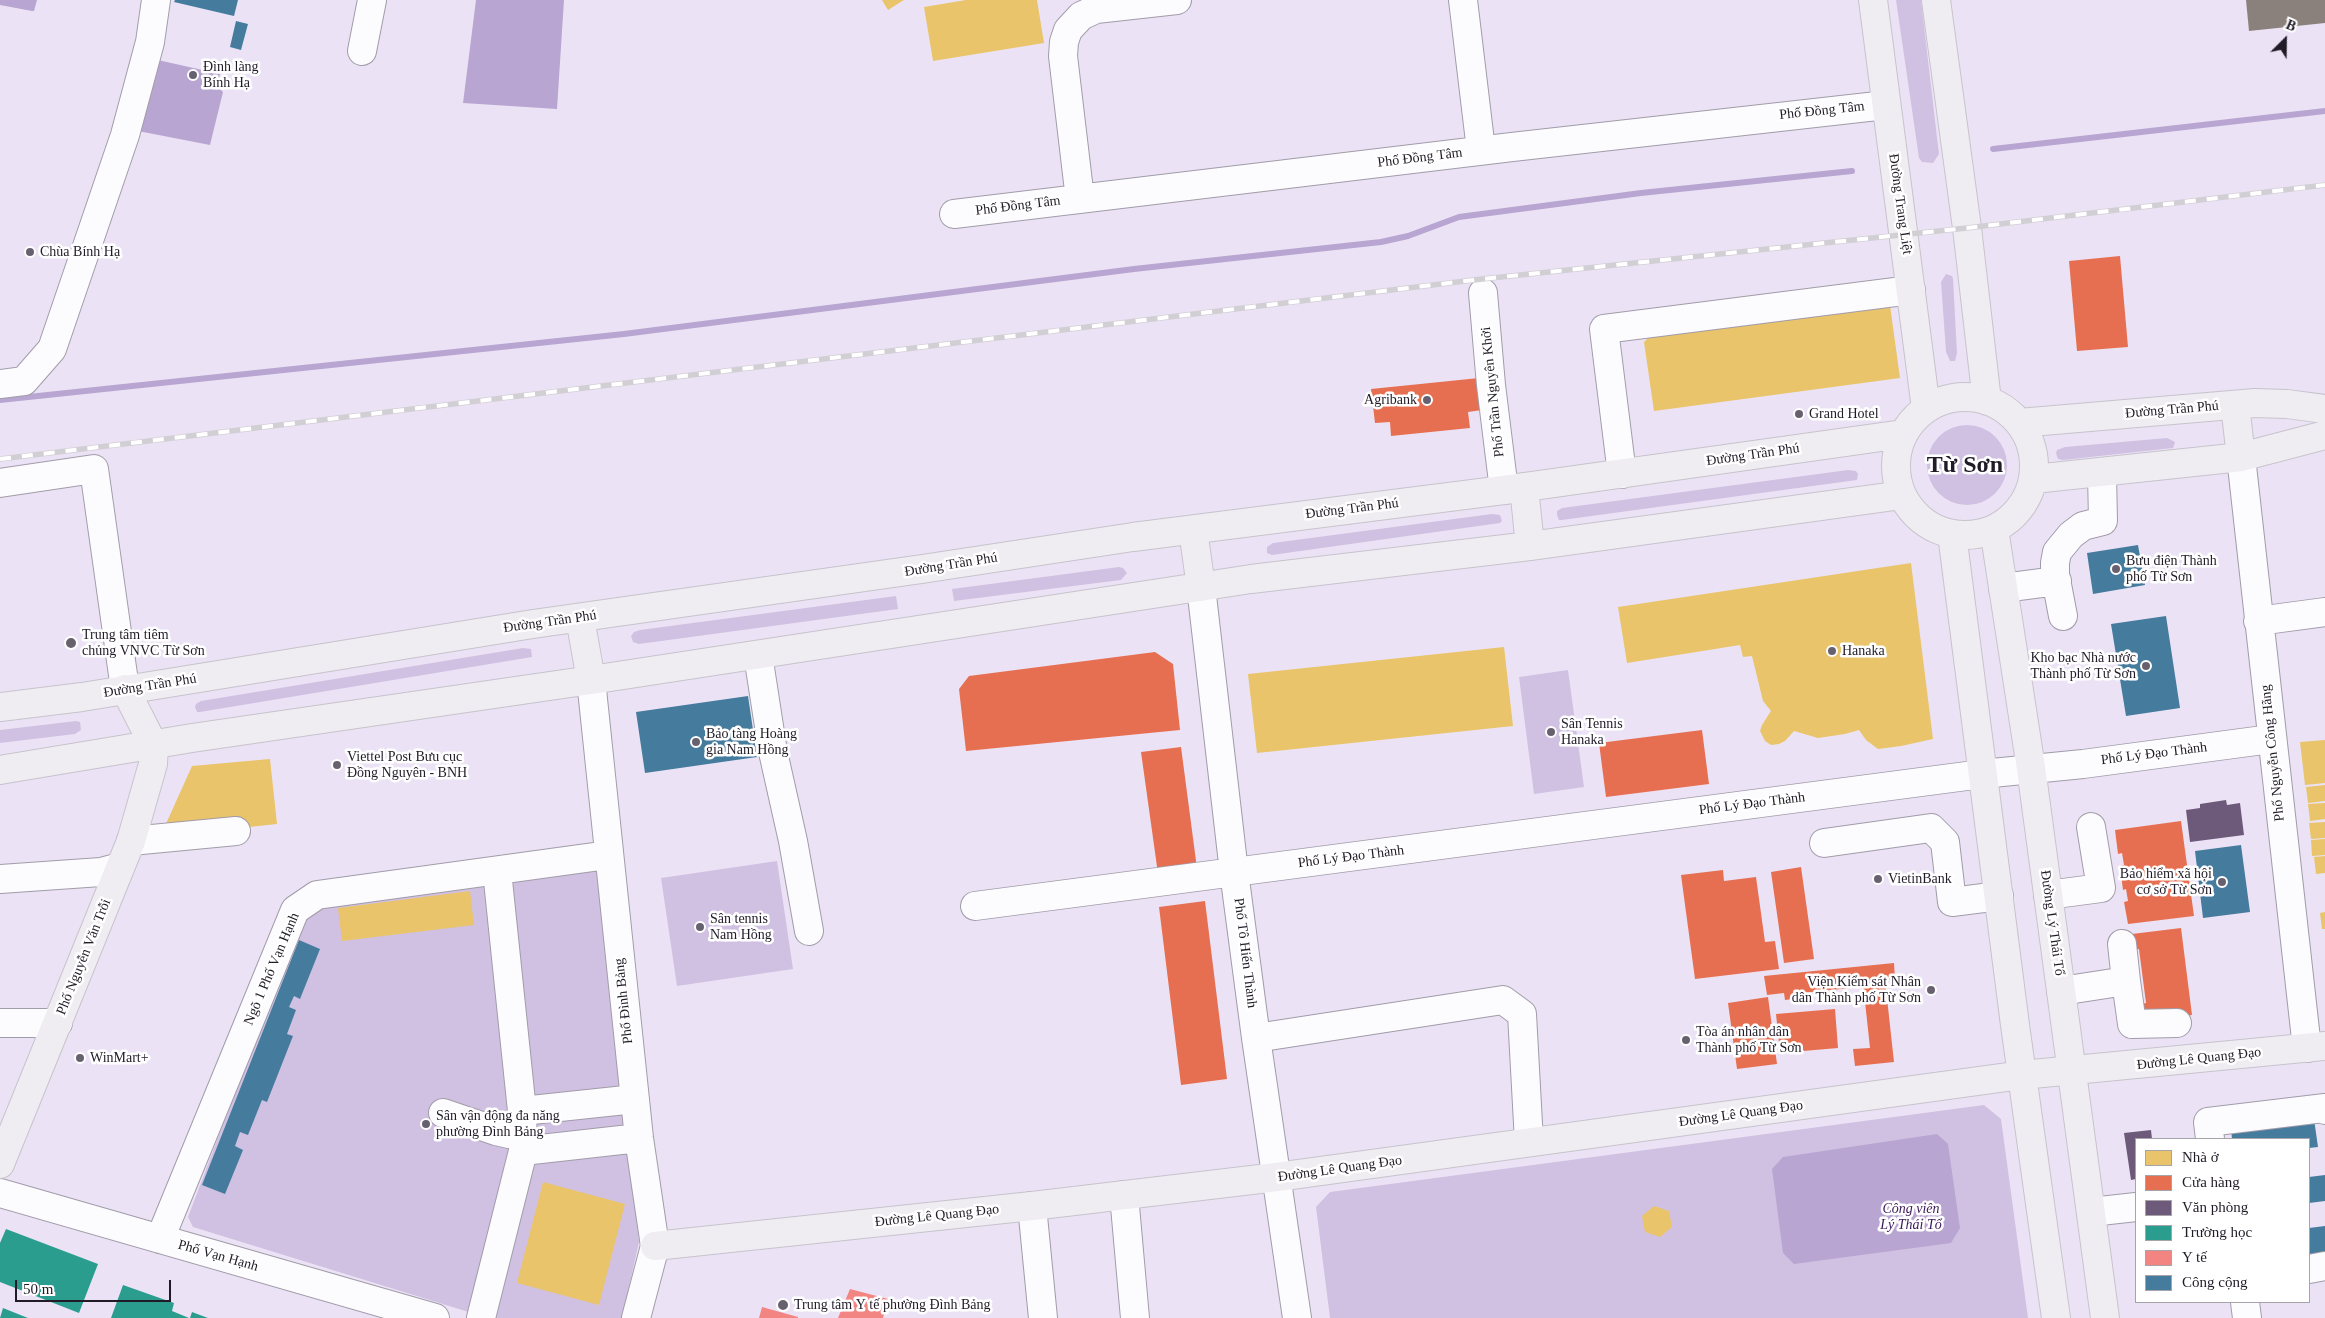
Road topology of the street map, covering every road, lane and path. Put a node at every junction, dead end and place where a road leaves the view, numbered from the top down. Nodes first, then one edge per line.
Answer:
1 (156, 0) edge
2 (372, 0) edge
3 (1177, 0) edge
4 (1463, 0) edge
5 (1873, 0) edge
6 (1936, 0) edge
7 (362, 51) dead end
8 (1886, 105) junction
9 (1481, 150) junction
10 (1080, 199) junction
11 (954, 214) dead end
12 (1911, 290) junction
13 (1483, 293) dead end
14 (0, 384) edge
15 (1987, 400) junction
16 (2287, 404) junction
17 (2235, 405) junction
18 (1926, 409) junction
19 (2325, 409) edge
20 (2019, 423) junction
21 (1904, 434) junction
22 (2325, 435) edge
23 (2289, 444) junction
24 (2241, 457) junction
25 (1622, 474) junction
26 (2102, 474) junction
27 (2034, 479) junction
28 (0, 483) edge
29 (1514, 489) junction
30 (1902, 495) junction
31 (1994, 529) junction
32 (1193, 530) junction
33 (1952, 534) junction
34 (1530, 546) junction
35 (2057, 581) junction
36 (1202, 587) junction
37 (2004, 588) junction
38 (2325, 612) edge
39 (2064, 616) dead end
40 (580, 618) junction
41 (2258, 621) junction
42 (758, 655) junction
43 (591, 680) junction
44 (125, 689) junction
45 (0, 707) edge
46 (2271, 739) junction
47 (154, 746) junction
48 (2031, 768) junction
49 (0, 770) edge
50 (1982, 774) junction
51 (2092, 827) dead end
52 (236, 831) dead end
53 (131, 841) junction
54 (1824, 843) dead end
55 (608, 855) junction
56 (120, 867) junction
57 (497, 871) junction
58 (1234, 872) junction
59 (0, 879) edge
60 (2048, 895) junction
61 (1999, 896) junction
62 (975, 906) dead end
63 (808, 931) dead end
64 (2122, 944) dead end
65 (2126, 981) junction
66 (2061, 991) junction
67 (2177, 1022) dead end
68 (0, 1023) edge
69 (58, 1023) junction
70 (1256, 1038) junction
71 (2316, 1047) edge
72 (2073, 1070) junction
73 (2022, 1075) junction
74 (635, 1099) junction
75 (2325, 1110) edge
76 (443, 1112) dead end
77 (522, 1132) junction
78 (639, 1138) junction
79 (2210, 1138) edge
80 (1529, 1142) junction
81 (0, 1164) edge
82 (1277, 1178) junction
83 (0, 1193) edge
84 (1124, 1195) junction
85 (1032, 1206) junction
86 (2135, 1207) edge
87 (2091, 1212) junction
88 (160, 1239) junction
89 (655, 1246) junction
90 (2325, 1266) edge
91 (2310, 1268) edge
92 (2245, 1303) edge
93 (420, 1316) edge
94 (481, 1318) edge
95 (636, 1318) edge
96 (1043, 1318) edge
97 (1135, 1318) edge
98 (1297, 1318) edge
99 (2056, 1318) edge
100 (2105, 1318) edge
101 (2247, 1318) edge

1 - 14 street
2 - 7 street
3 - 10 street
4 - 9 street
5 - 8 main road, Đường Trang Liệt
6 - 15 main road
8 - 9 street, Phố Đồng Tâm
8 - 12 main road, Đường Trang Liệt
9 - 10 street, Phố Đồng Tâm
10 - 11 street, Phố Đồng Tâm
12 - 18 main road, Đường Trang Liệt
12 - 25 street
13 - 29 street, Phố Trần Nguyên Khởi
15 - 18 main road
15 - 20 main road
16 - 17 main road, Đường Trần Phú
16 - 19 main road, Đường Trần Phú
16 - 23 main road
17 - 20 main road, Đường Trần Phú
17 - 24 main road
18 - 21 main road
20 - 27 main road
21 - 25 main road, Đường Trần Phú
21 - 30 main road
22 - 23 main road
23 - 24 main road
24 - 26 main road
24 - 41 street, Phố Nguyễn Công Hãng
25 - 29 main road, Đường Trần Phú
26 - 27 main road
26 - 35 street
27 - 31 main road
28 - 44 street
29 - 32 main road, Đường Trần Phú
29 - 34 main road
30 - 33 main road
30 - 34 main road
31 - 33 main road
31 - 37 main road, Đường Lý Thái Tổ
32 - 36 main road
32 - 40 main road, Đường Trần Phú
33 - 50 main road
34 - 36 main road
35 - 37 street
35 - 39 street
36 - 42 main road
36 - 58 street, Phố Tô Hiến Thành
37 - 48 main road, Đường Lý Thái Tổ
38 - 41 street
40 - 43 main road
40 - 44 main road, Đường Trần Phú
41 - 46 street, Phố Nguyễn Công Hãng
42 - 43 main road
42 - 63 street
43 - 47 main road
43 - 55 street, Phố Đình Bảng
44 - 45 main road, Đường Trần Phú
44 - 47 main road
46 - 48 street, Phố Lý Đạo Thành
46 - 71 street, Phố Nguyễn Công Hãng
47 - 49 main road
47 - 53 main road, Phố Nguyễn Văn Trỗi
48 - 50 street, Phố Lý Đạo Thành
48 - 60 main road, Đường Lý Thái Tổ
50 - 58 street, Phố Lý Đạo Thành
50 - 61 main road
51 - 60 street
52 - 53 street
53 - 56 main road, Phố Nguyễn Văn Trỗi
54 - 61 street
55 - 57 street, Ngõ 1 Phố Vạn Hạnh
55 - 74 street, Phố Đình Bảng
56 - 59 street
56 - 69 main road, Phố Nguyễn Văn Trỗi
57 - 77 street
57 - 88 street, Ngõ 1 Phố Vạn Hạnh
58 - 62 street, Phố Lý Đạo Thành
58 - 70 street, Phố Tô Hiến Thành
60 - 66 main road, Đường Lý Thái Tổ
61 - 73 main road
64 - 65 street
65 - 66 street
65 - 67 street
66 - 72 main road, Đường Lý Thái Tổ
68 - 69 street
69 - 81 main road, Phố Nguyễn Văn Trỗi
70 - 80 street
70 - 82 street, Phố Tô Hiến Thành
71 - 72 main road, Đường Lê Quang Đạo
72 - 73 main road, Đường Lê Quang Đạo
72 - 87 main road, Đường Lý Thái Tổ
73 - 80 main road, Đường Lê Quang Đạo
73 - 99 main road
74 - 77 street
74 - 78 street, Phố Đình Bảng
75 - 79 street
76 - 77 street
77 - 78 street
77 - 94 street
78 - 89 street, Phố Đình Bảng
80 - 82 main road, Đường Lê Quang Đạo
82 - 84 main road, Đường Lê Quang Đạo
82 - 98 street, Phố Tô Hiến Thành
83 - 88 street, Phố Vạn Hạnh
84 - 85 main road, Đường Lê Quang Đạo
84 - 97 street
85 - 89 main road, Đường Lê Quang Đạo
85 - 96 street
86 - 87 street
87 - 100 main road, Đường Lý Thái Tổ
88 - 93 street, Phố Vạn Hạnh
89 - 95 street, Phố Đình Bảng
90 - 91 street
92 - 101 street

